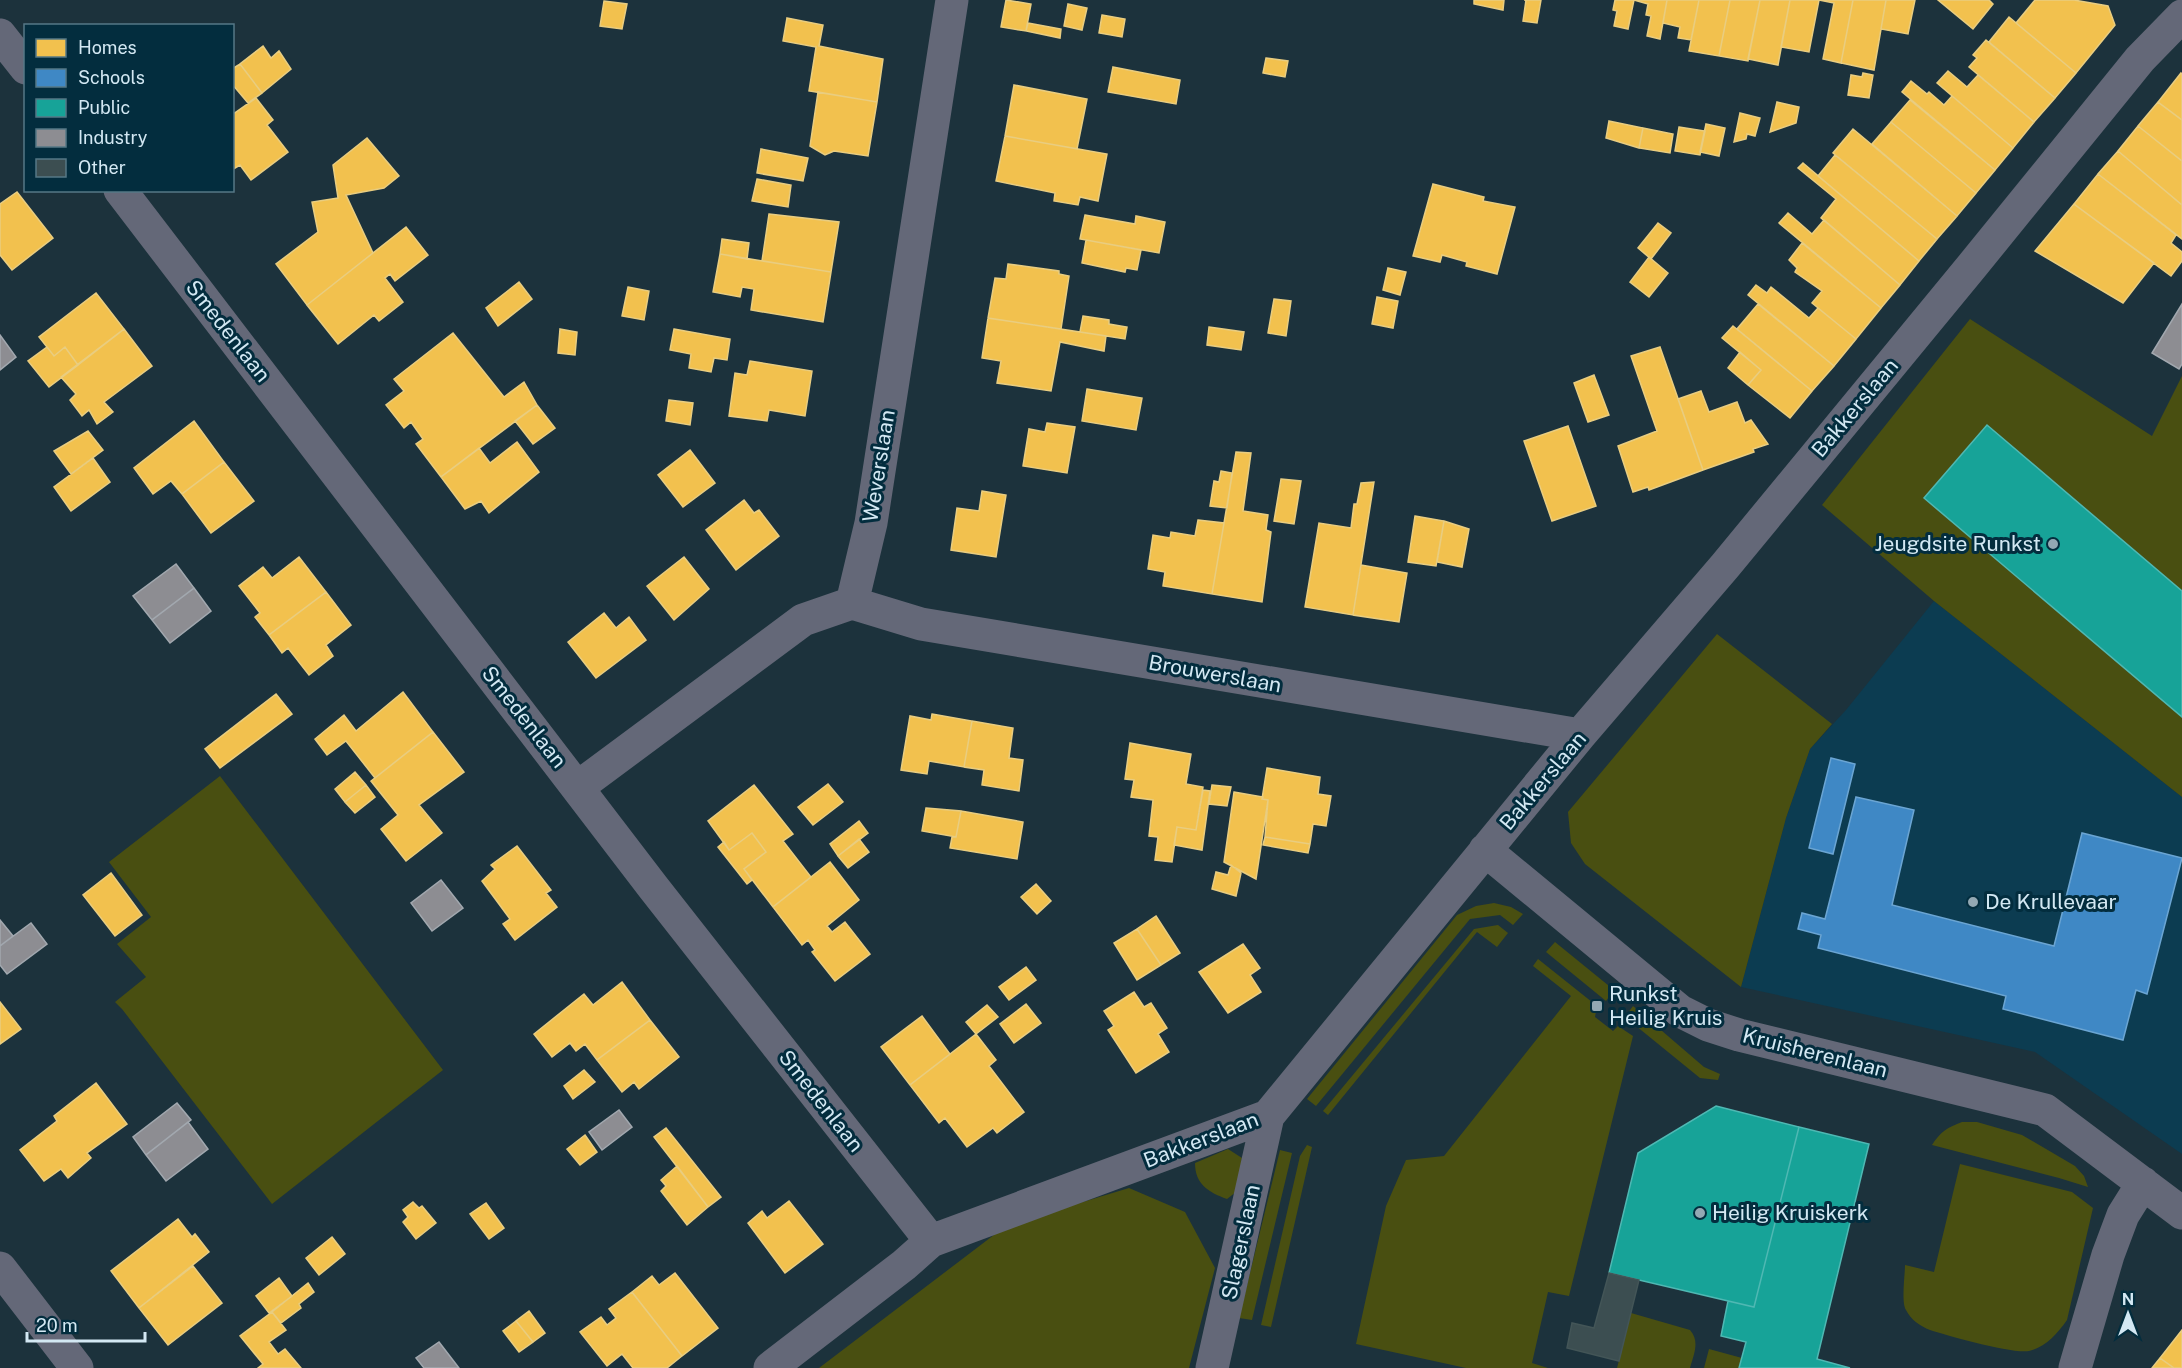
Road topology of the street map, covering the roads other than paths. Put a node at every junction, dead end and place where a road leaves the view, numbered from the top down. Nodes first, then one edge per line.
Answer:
1 (952, 0) edge
2 (2182, 16) edge
3 (0, 35) edge
4 (24, 65) edge
5 (122, 192) edge
6 (852, 603) junction
7 (1580, 735) junction
8 (578, 787) junction
9 (1485, 850) junction
10 (1268, 1116) junction
11 (2143, 1184) junction
12 (2182, 1213) edge
13 (931, 1241) junction
14 (0, 1268) edge
15 (76, 1368) edge
16 (770, 1368) edge
17 (1212, 1368) edge
18 (2075, 1368) edge

1 - 6 street, Weverslaan
2 - 7 street, Bakkerslaan
3 - 4 street
5 - 8 street, Smedenlaan
6 - 7 street, Brouwerslaan
6 - 8 street
7 - 9 street, Bakkerslaan
8 - 13 street, Smedenlaan
9 - 10 street, Bakkerslaan
9 - 11 street, Kruisherenlaan
10 - 13 street, Bakkerslaan
10 - 17 street, Slagerslaan
11 - 12 street, Kruisherenlaan
11 - 18 street
13 - 16 street, Bakkerslaan
14 - 15 street

